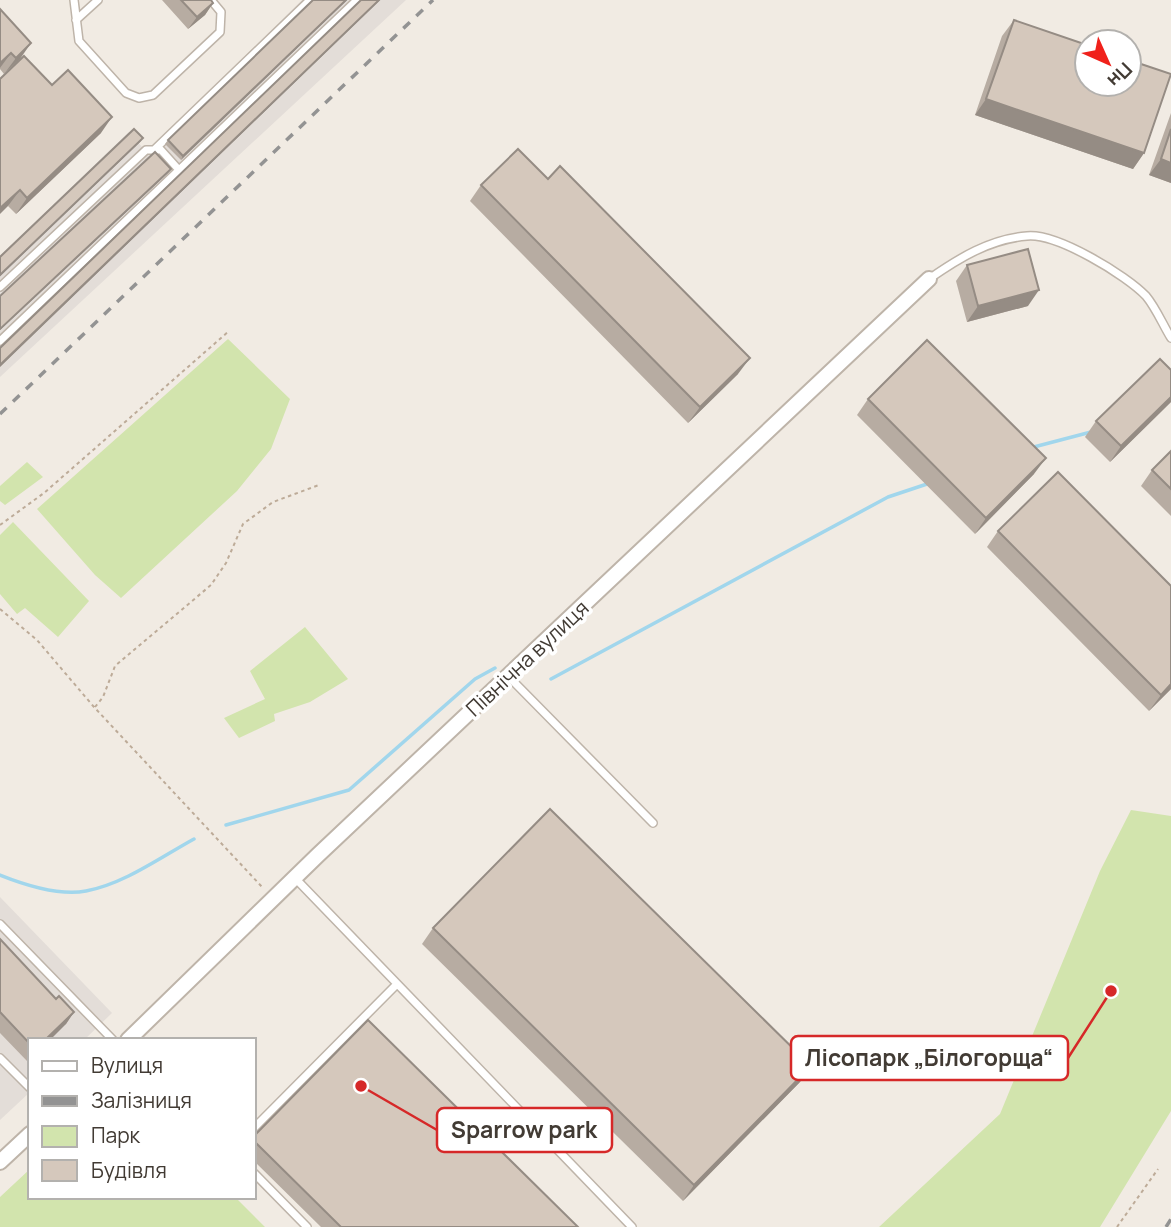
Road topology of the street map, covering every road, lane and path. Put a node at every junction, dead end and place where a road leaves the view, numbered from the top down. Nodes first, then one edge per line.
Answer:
1 (74, 0) edge
2 (97, 0) edge
3 (211, 0) edge
4 (310, 0) edge
5 (356, 0) edge
6 (76, 20) junction
7 (154, 150) junction
8 (179, 170) junction
9 (929, 279) joint
10 (0, 287) edge
11 (229, 331) dead end
12 (1171, 338) edge
13 (0, 341) edge
14 (319, 485) dead end
15 (0, 525) edge
16 (0, 609) edge
17 (508, 676) junction
18 (94, 707) junction
19 (653, 823) dead end
20 (295, 877) junction
21 (273, 899) junction
22 (0, 924) edge
23 (397, 984) junction
24 (111, 1038) edge
25 (130, 1038) edge
26 (0, 1058) edge
27 (28, 1086) edge
28 (256, 1126) edge
29 (28, 1136) edge
30 (0, 1162) edge
31 (1158, 1169) dead end
32 (256, 1175) edge
33 (307, 1227) edge
34 (632, 1227) edge
35 (1117, 1227) edge

1 - 6 lane
2 - 6 lane
3 - 6 lane
4 - 7 lane
5 - 8 lane
7 - 8 lane
7 - 10 lane
8 - 13 lane
9 - 12 lane
9 - 17 street, Північна вулиця
11 - 15 path
14 - 18 path
16 - 18 path
17 - 19 lane
17 - 20 street, Північна вулиця
18 - 21 path
20 - 21 street, Північна вулиця
20 - 23 lane
21 - 25 street, Північна вулиця
22 - 24 lane
23 - 28 lane
23 - 34 lane
26 - 27 lane
29 - 30 street
31 - 35 path
32 - 33 lane

